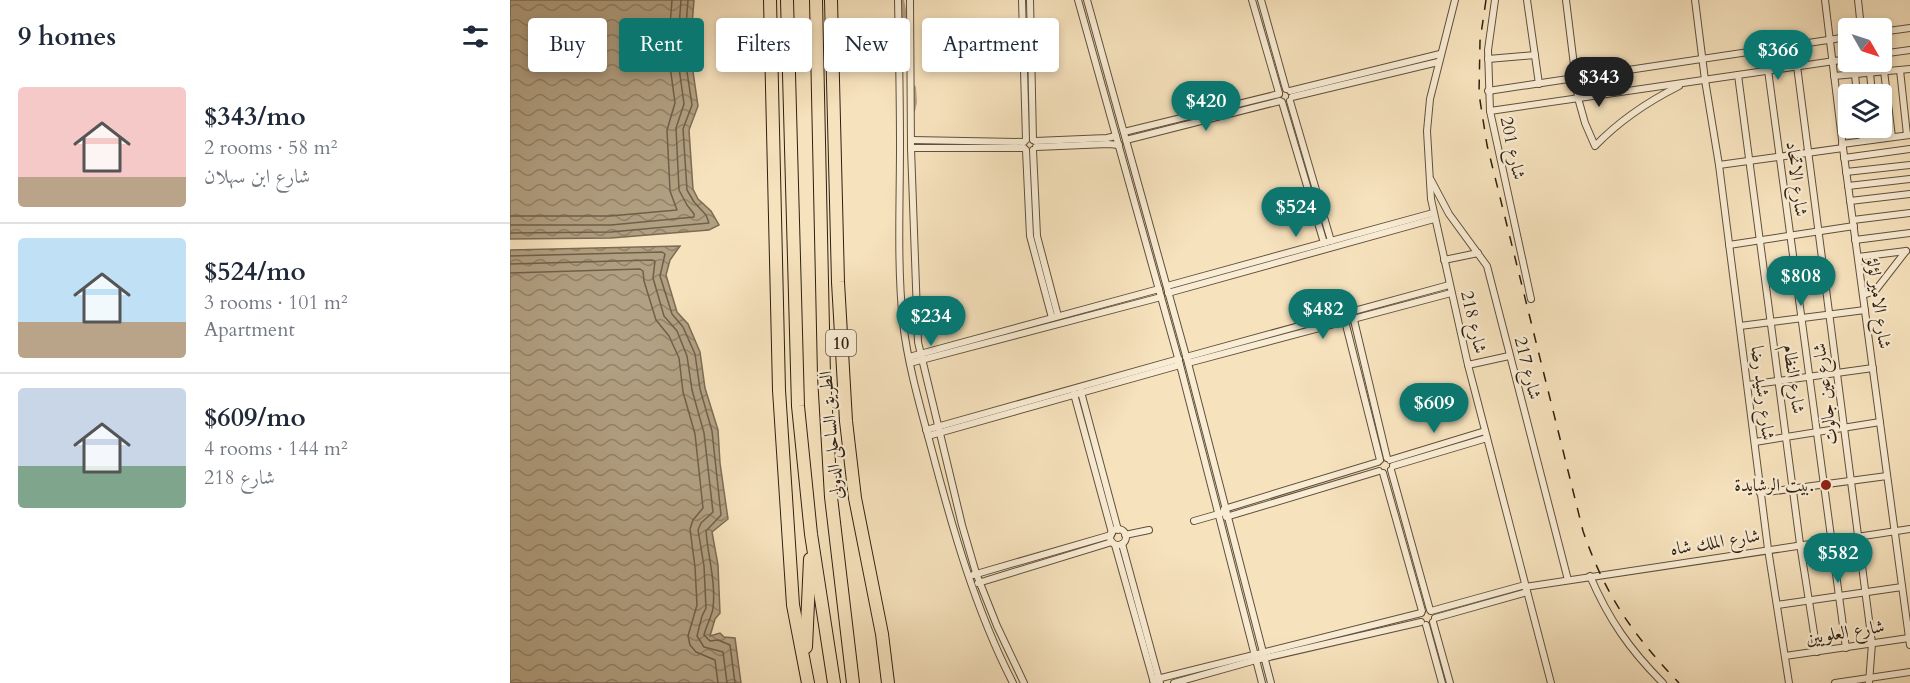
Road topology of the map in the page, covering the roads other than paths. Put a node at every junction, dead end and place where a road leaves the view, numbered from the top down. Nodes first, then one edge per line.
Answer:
1 (770, 0) edge
2 (787, 0) edge
3 (816, 0) edge
4 (831, 0) edge
5 (898, 0) edge
6 (910, 0) edge
7 (1022, 0) edge
8 (1030, 0) edge
9 (1078, 0) edge
10 (1087, 0) edge
11 (1252, 0) edge
12 (1261, 0) edge
13 (1455, 0) edge
14 (1495, 0) edge
15 (1527, 0) edge
16 (1566, 0) edge
17 (1695, 0) edge
18 (1825, 0) edge
19 (1858, 0) edge
20 (1860, 18) edge
21 (1910, 28) edge
22 (1892, 30) edge
23 (1838, 38) edge
24 (1830, 39) junction
25 (1910, 50) edge
26 (1892, 52) edge
27 (1440, 54) junction
28 (1535, 55) junction
29 (1488, 58) junction
30 (1702, 59) junction
31 (1838, 60) edge
32 (1833, 61) junction
33 (1438, 62) junction
34 (1797, 66) junction
35 (1910, 69) edge
36 (1768, 70) junction
37 (1892, 70) edge
38 (1900, 70) junction
39 (1877, 72) edge
40 (1870, 73) junction
41 (1738, 75) junction
42 (1855, 75) junction
43 (1834, 76) junction
44 (1575, 79) junction
45 (1705, 80) junction
46 (1685, 83) junction
47 (1539, 84) junction
48 (1856, 84) edge
49 (1871, 84) edge
50 (1488, 91) junction
51 (1290, 95) junction
52 (1280, 97) junction
53 (1578, 99) junction
54 (1109, 110) junction
55 (1118, 110) junction
56 (1490, 111) junction
57 (1124, 132) junction
58 (1908, 135) edge
59 (1116, 136) junction
60 (1892, 137) edge
61 (1863, 138) edge
62 (1884, 138) edge
63 (1877, 139) joint
64 (912, 140) junction
65 (1126, 140) junction
66 (1863, 141) junction
67 (1030, 145) junction
68 (1119, 145) junction
69 (1843, 146) junction
70 (912, 148) junction
71 (1910, 149) edge
72 (1808, 154) junction
73 (1779, 158) junction
74 (1844, 158) junction
75 (1750, 161) junction
76 (1719, 165) junction
77 (1910, 165) edge
78 (1846, 172) junction
79 (1429, 176) junction
80 (1910, 179) edge
81 (1848, 186) junction
82 (1910, 194) edge
83 (1850, 201) junction
84 (1910, 213) edge
85 (1433, 216) junction
86 (1853, 223) junction
87 (1819, 232) junction
88 (1910, 234) edge
89 (1789, 236) junction
90 (1355, 238) junction
91 (1855, 240) junction
92 (1760, 241) junction
93 (1328, 242) junction
94 (1729, 245) junction
95 (1908, 251) edge
96 (1478, 253) junction
97 (1858, 257) junction
98 (1282, 258) junction
99 (1444, 260) junction
100 (1449, 285) junction
101 (1159, 289) junction
102 (1167, 289) junction
103 (1451, 293) junction
104 (1863, 295) junction
105 (1161, 297) junction
106 (1531, 299) dead end
107 (1865, 310) junction
108 (1352, 312) junction
109 (1830, 315) junction
110 (1055, 317) junction
111 (1344, 318) junction
112 (1354, 319) junction
113 (1800, 319) junction
114 (1771, 322) junction
115 (1740, 326) junction
116 (1509, 356) junction
117 (921, 357) junction
118 (910, 360) junction
119 (1187, 360) junction
120 (1180, 362) junction
121 (1468, 365) junction
122 (1873, 368) junction
123 (1836, 374) junction
124 (1809, 377) junction
125 (1779, 381) junction
126 (1748, 385) junction
127 (1081, 392) junction
128 (1074, 394) junction
129 (1880, 422) junction
130 (1844, 428) junction
131 (938, 430) junction
132 (927, 433) junction
133 (1816, 433) junction
134 (1486, 435) junction
135 (1786, 437) junction
136 (1755, 442) junction
137 (1379, 461) junction
138 (1390, 464) junction
139 (1381, 472) junction
140 (1887, 476) junction
141 (1850, 481) junction
142 (1822, 485) junction
143 (1793, 489) junction
144 (1760, 493) junction
145 (1228, 512) junction
146 (1219, 515) junction
147 (1194, 521) dead end
148 (1910, 529) edge
149 (1149, 530) dead end
150 (1894, 531) junction
151 (811, 534) junction
152 (1858, 536) junction
153 (1115, 538) junction
154 (1830, 540) junction
155 (1800, 544) junction
156 (1768, 549) junction
157 (973, 574) junction
158 (1590, 576) junction
159 (1568, 580) junction
160 (980, 582) junction
161 (972, 585) junction
162 (1902, 587) junction
163 (1526, 588) junction
164 (1865, 592) junction
165 (1838, 596) junction
166 (1809, 600) junction
167 (1777, 605) junction
168 (1426, 611) junction
169 (1429, 622) junction
170 (1910, 641) edge
171 (1872, 643) junction
172 (1846, 648) junction
173 (1817, 652) junction
174 (1264, 655) junction
175 (1785, 656) junction
176 (1256, 657) junction
177 (805, 663) junction
178 (1910, 672) edge
179 (1869, 680) edge
180 (1156, 681) edge
181 (808, 683) edge
182 (834, 683) edge
183 (853, 683) edge
184 (888, 683) edge
185 (1012, 683) edge
186 (1024, 683) edge
187 (1174, 683) edge
188 (1263, 683) edge
189 (1271, 683) edge
190 (1442, 683) edge
191 (1450, 683) edge
192 (1551, 683) edge
193 (1663, 683) edge
194 (1789, 683) edge
195 (1835, 683) edge

1 - 177 highway
2 - 151 highway, الطريق الساحلى الدولى
3 - 183 highway, الطريق الساحلى الدولى / 10
4 - 184 highway, الطريق الساحلى الدولى / 10
5 - 118 street
6 - 64 street
7 - 67 street
8 - 67 street
9 - 54 street
10 - 55 street
11 - 52 street
12 - 51 street
13 - 27 street, شارع 218
14 - 29 street, شارع 201
15 - 28 street
16 - 44 street
17 - 30 street, شارع رشيد رضا
18 - 24 street, شارع الامير لؤلؤ
19 - 20 street
21 - 22 street
23 - 24 street
24 - 30 street
24 - 32 street, شارع الامير لؤلؤ
25 - 26 street
27 - 33 street, شارع 218
27 - 51 street
28 - 29 street
28 - 47 street
29 - 50 street, شارع 201
30 - 44 street
30 - 45 street, شارع رشيد رضا
31 - 32 street
32 - 34 street
32 - 43 street, شارع الامير لؤلؤ
33 - 51 street
33 - 79 street, شارع 218
34 - 36 street
34 - 72 street, شارع عين جالوت
35 - 38 street
36 - 41 street
36 - 73 street, شارع الاتحاد
37 - 38 street
38 - 58 street
39 - 40 street
40 - 42 street
40 - 49 street
41 - 45 street
41 - 75 street, شارع النظام
42 - 43 street
42 - 48 street
43 - 69 street, شارع الامير لؤلؤ
44 - 47 street
44 - 53 street
45 - 46 street
45 - 76 street, شارع رشيد رضا
46 - 53 street
46 - 53 street
47 - 50 street
50 - 56 street, شارع 201
51 - 52 street
51 - 52 street
51 - 93 street
52 - 57 street
52 - 65 street
52 - 93 street
53 - 56 street
54 - 55 street
54 - 59 street
55 - 57 street
56 - 106 street, شارع 201
57 - 65 street
58 - 60 street
59 - 67 street
59 - 68 street
61 - 66 street
62 - 63 street
63 - 66 street
64 - 67 street
64 - 70 street
65 - 102 street
66 - 69 street
67 - 68 street
67 - 70 street
67 - 110 street
68 - 101 street
69 - 72 street
69 - 74 street, شارع الامير لؤلؤ
70 - 117 street
71 - 74 street
72 - 73 street
72 - 87 street, شارع عين جالوت
73 - 75 street
73 - 89 street, شارع الاتحاد
74 - 78 street, شارع الامير لؤلؤ
75 - 76 street
75 - 92 street, شارع النظام
76 - 94 street, شارع رشيد رضا
77 - 78 street
78 - 81 street, شارع الامير لؤلؤ
79 - 85 street, شارع 218
79 - 96 street, شارع 217
80 - 81 street
81 - 83 street, شارع الامير لؤلؤ
82 - 83 street
83 - 86 street, شارع الامير لؤلؤ
84 - 86 street
85 - 90 street
85 - 99 street, شارع 218
86 - 87 street
86 - 91 street, شارع الامير لؤلؤ
87 - 89 street
87 - 109 street, شارع عين جالوت
88 - 91 street
89 - 92 street
89 - 113 street, شارع الاتحاد
90 - 93 street
90 - 98 street
91 - 97 street, شارع الامير لؤلؤ
92 - 94 street
92 - 114 street, شارع النظام
93 - 98 street
94 - 115 street, شارع رشيد رضا
95 - 97 street
95 - 104 street
96 - 99 street
96 - 116 street, شارع 217
97 - 104 street, شارع الامير لؤلؤ
98 - 102 street
99 - 100 street, شارع 218
100 - 103 street, شارع 218
100 - 108 street
101 - 105 street
101 - 110 street
102 - 119 street
103 - 112 street
103 - 121 street, شارع 218
104 - 107 street, شارع الامير لؤلؤ
105 - 117 street
105 - 120 street
107 - 109 street
107 - 122 street, شارع الامير لؤلؤ
108 - 111 street
108 - 112 street
109 - 113 street
109 - 123 street, شارع عين جالوت
110 - 117 street
111 - 112 street
111 - 119 street
111 - 137 street
112 - 138 street
113 - 114 street
113 - 124 street, شارع الاتحاد
114 - 115 street
114 - 125 street, شارع النظام
115 - 126 street, شارع رشيد رضا
116 - 121 street
116 - 159 street, شارع 217
117 - 118 street
117 - 131 street
118 - 132 street
119 - 145 street
120 - 127 street
120 - 131 street
120 - 146 street
121 - 134 street, شارع 218
122 - 123 street
122 - 129 street, شارع الامير لؤلؤ
123 - 124 street
123 - 130 street, شارع عين جالوت
124 - 125 street
124 - 133 street, شارع الاتحاد
125 - 126 street
125 - 135 street, شارع النظام
126 - 136 street, شارع رشيد رضا
127 - 128 street
127 - 153 street
128 - 131 street
128 - 153 street
129 - 130 street
129 - 140 street, شارع الامير لؤلؤ
130 - 133 street
130 - 141 street, شارع عين جالوت
131 - 132 street
131 - 157 street
132 - 157 street
133 - 135 street
133 - 142 street, شارع الاتحاد
134 - 138 street
134 - 163 street, شارع 218
135 - 136 street
135 - 143 street, شارع النظام
136 - 144 street, شارع رشيد رضا
137 - 138 street
137 - 139 street
137 - 145 street
138 - 139 street
138 - 168 street
139 - 145 street
139 - 168 street
140 - 141 street
140 - 150 street, شارع الامير لؤلؤ
141 - 142 street
141 - 152 street, شارع عين جالوت
142 - 143 street
142 - 154 street, شارع الاتحاد
143 - 144 street
143 - 155 street, شارع النظام
144 - 156 street, شارع رشيد رضا
145 - 146 street
145 - 174 street
146 - 147 street
146 - 176 street
148 - 150 street, شارع الملك شاه
149 - 153 street
150 - 152 street, شارع الملك شاه
150 - 162 street, شارع الامير لؤلؤ
151 - 177 highway
151 - 182 highway, الطريق الساحلى الدولى
152 - 154 street, شارع الملك شاه
152 - 164 street, شارع عين جالوت
153 - 157 street
153 - 160 street
153 - 180 street
154 - 155 street, شارع الملك شاه
154 - 165 street, شارع الاتحاد
155 - 156 street, شارع الملك شاه
155 - 166 street, شارع النظام
156 - 158 street, شارع الملك شاه
156 - 167 street, شارع رشيد رضا
157 - 160 street
157 - 161 street
158 - 159 street, شارع الملك شاه
158 - 193 street
159 - 163 street, شارع الملك شاه
160 - 161 street
160 - 186 street
161 - 185 street
162 - 164 street
162 - 170 street, شارع الامير لؤلؤ
163 - 168 street
163 - 169 street
163 - 192 street, شارع 218
164 - 165 street
164 - 171 street, شارع عين جالوت
165 - 166 street
165 - 172 street, شارع الاتحاد
166 - 167 street
166 - 173 street, شارع النظام
167 - 175 street, شارع رشيد رضا
168 - 169 street
168 - 169 street
168 - 174 street
169 - 174 street
169 - 190 street
169 - 191 street
170 - 171 street, شارع العلويين
171 - 172 street, شارع العلويين
171 - 179 street, شارع عين جالوت
172 - 173 street, شارع العلويين
173 - 175 street, شارع العلويين
174 - 176 street
174 - 189 street
175 - 194 street, شارع رشيد رضا
176 - 180 street
176 - 187 street
176 - 188 street
177 - 181 highway
178 - 179 street
179 - 195 street

